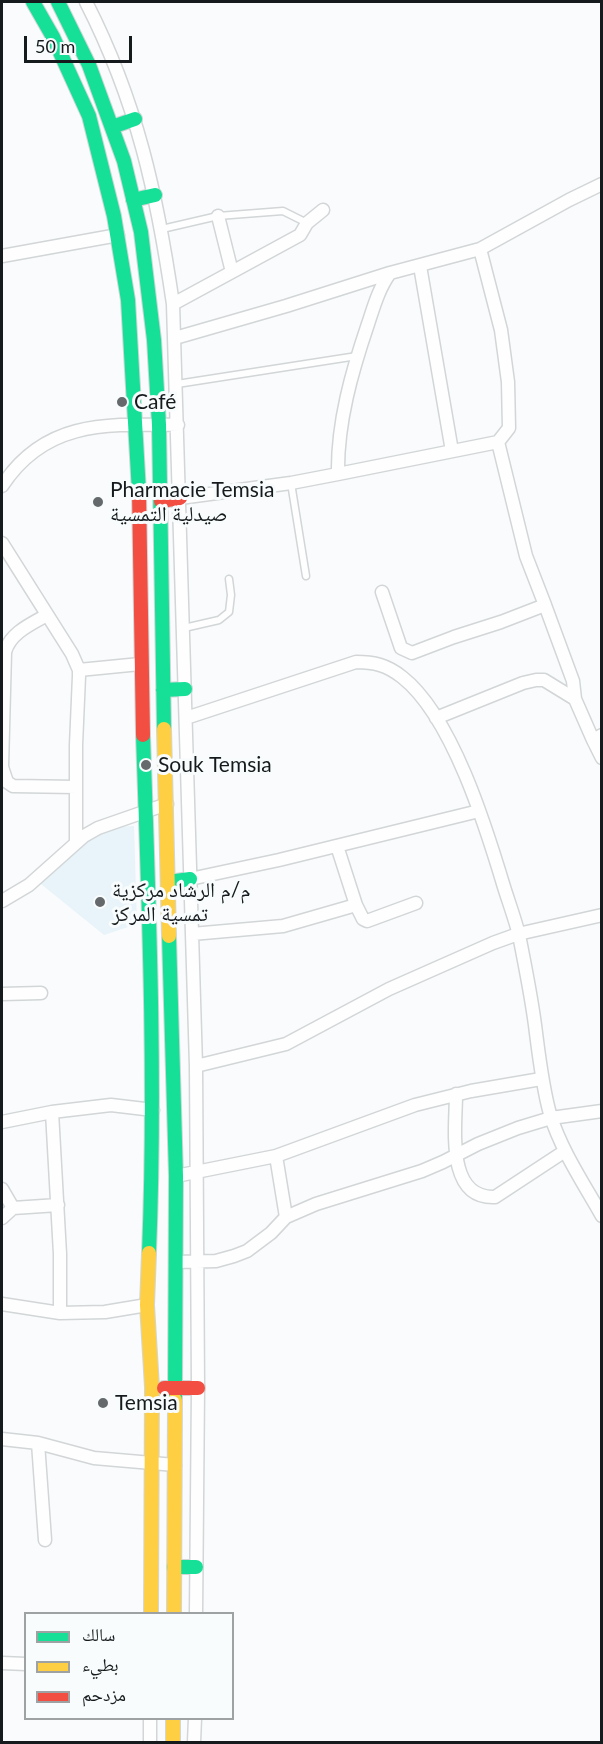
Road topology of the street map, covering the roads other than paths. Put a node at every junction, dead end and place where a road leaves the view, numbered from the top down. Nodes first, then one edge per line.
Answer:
1 (33, 2) edge
2 (58, 2) edge
3 (86, 2) edge
4 (135, 119) junction
5 (112, 127) junction
6 (602, 184) edge
7 (155, 195) junction
8 (135, 205) junction
9 (323, 210) dead end
10 (114, 216) junction
11 (218, 216) junction
12 (307, 223) junction
13 (162, 229) junction
14 (118, 235) junction
15 (480, 249) junction
16 (2, 256) edge
17 (420, 266) junction
18 (232, 272) junction
19 (390, 273) junction
20 (173, 304) junction
21 (175, 338) junction
22 (357, 356) junction
23 (177, 384) junction
24 (135, 425) junction
25 (159, 425) junction
26 (178, 425) junction
27 (498, 442) junction
28 (453, 451) junction
29 (338, 474) junction
30 (291, 483) junction
31 (2, 486) edge
32 (180, 498) junction
33 (160, 501) junction
34 (2, 543) edge
35 (306, 576) dead end
36 (229, 579) dead end
37 (382, 592) dead end
38 (545, 605) junction
39 (47, 615) junction
40 (184, 628) junction
41 (140, 664) junction
42 (79, 670) junction
43 (185, 689) junction
44 (163, 690) junction
45 (575, 699) junction
46 (186, 718) junction
47 (436, 718) junction
48 (597, 737) edge
49 (602, 758) edge
50 (76, 788) junction
51 (167, 804) junction
52 (479, 811) junction
53 (145, 812) junction
54 (76, 841) junction
55 (337, 846) junction
56 (190, 879) junction
57 (169, 882) junction
58 (2, 901) edge
59 (416, 903) dead end
60 (356, 904) junction
61 (602, 915) edge
62 (192, 934) junction
63 (518, 934) junction
64 (41, 993) dead end
65 (2, 994) edge
66 (196, 1066) junction
67 (541, 1078) junction
68 (456, 1095) junction
69 (153, 1110) junction
70 (602, 1111) edge
71 (52, 1112) junction
72 (551, 1118) junction
73 (2, 1122) edge
74 (565, 1150) junction
75 (153, 1153) junction
76 (176, 1153) junction
77 (455, 1155) junction
78 (276, 1156) junction
79 (196, 1173) junction
80 (176, 1176) junction
81 (2, 1189) edge
82 (58, 1205) junction
83 (14, 1208) junction
84 (602, 1216) edge
85 (286, 1217) junction
86 (2, 1218) edge
87 (176, 1262) junction
88 (198, 1262) junction
89 (2, 1304) edge
90 (147, 1305) junction
91 (60, 1313) junction
92 (152, 1387) junction
93 (175, 1388) junction
94 (198, 1388) junction
95 (2, 1438) edge
96 (38, 1443) junction
97 (152, 1463) junction
98 (175, 1465) junction
99 (45, 1540) dead end
100 (174, 1567) junction
101 (196, 1567) junction
102 (151, 1612) edge
103 (174, 1612) edge
104 (196, 1612) edge
105 (2, 1663) edge
106 (24, 1664) edge
107 (150, 1720) edge
108 (173, 1720) edge
109 (195, 1720) edge
110 (150, 1743) edge
111 (173, 1743) edge
112 (194, 1743) edge

1 - 10 main road
2 - 5 main road
3 - 4 street
4 - 5 main road
4 - 7 street
5 - 8 main road
6 - 15 street
7 - 8 main road
7 - 13 street
8 - 10 main road
8 - 25 main road
9 - 12 street
10 - 14 main road
11 - 12 lane
11 - 13 lane
11 - 18 street
12 - 18 street
13 - 20 street
14 - 16 street
14 - 24 main road
15 - 17 street
15 - 27 street
17 - 19 street
17 - 28 street
18 - 20 street
19 - 21 street
19 - 22 street
20 - 21 street
21 - 23 street
22 - 23 lane
22 - 29 street
23 - 26 street
24 - 25 street
24 - 31 street
24 - 41 main road
25 - 26 street
25 - 33 main road
26 - 32 street
27 - 28 street
27 - 38 street
28 - 29 street
29 - 30 street
30 - 32 street
30 - 35 lane
32 - 33 main road
32 - 40 street
33 - 44 main road
34 - 39 street
36 - 40 lane
37 - 38 street
38 - 45 street
39 - 42 street
39 - 50 street
40 - 43 street
41 - 42 street
41 - 53 main road
42 - 50 street
43 - 44 main road
43 - 46 street
44 - 51 main road
45 - 47 street
45 - 48 street
46 - 47 street
46 - 56 street
47 - 52 street
48 - 49 street
50 - 54 street
51 - 53 street
51 - 57 main road
52 - 55 street
52 - 63 street
53 - 54 street
53 - 69 main road
54 - 58 street
55 - 56 street
55 - 60 street
56 - 57 main road
56 - 62 street
57 - 76 main road
59 - 60 street
60 - 62 street
61 - 63 street
62 - 66 street
63 - 66 street
63 - 67 street
64 - 65 street
66 - 79 street
67 - 68 street
67 - 72 street
68 - 77 street
68 - 78 street
69 - 71 street
69 - 75 main road
70 - 72 street
71 - 73 street
71 - 82 street
72 - 74 street
72 - 77 street
74 - 77 street
74 - 84 street
75 - 76 main road
75 - 90 main road
76 - 80 main road
77 - 85 street
78 - 79 street
78 - 85 street
79 - 80 street
79 - 88 street
80 - 87 main road
81 - 83 street
82 - 83 street
82 - 91 street
83 - 86 street
85 - 88 street
87 - 88 street
87 - 93 main road
88 - 94 street
89 - 91 street
90 - 91 street
90 - 92 main road
92 - 93 main road
92 - 97 main road
93 - 94 main road
93 - 98 main road
94 - 101 street
95 - 96 street
96 - 97 street
96 - 99 street
97 - 98 street
97 - 102 main road
98 - 100 main road
100 - 101 main road
100 - 103 main road
101 - 104 street
105 - 106 street
107 - 110 street
108 - 111 main road
109 - 112 street

